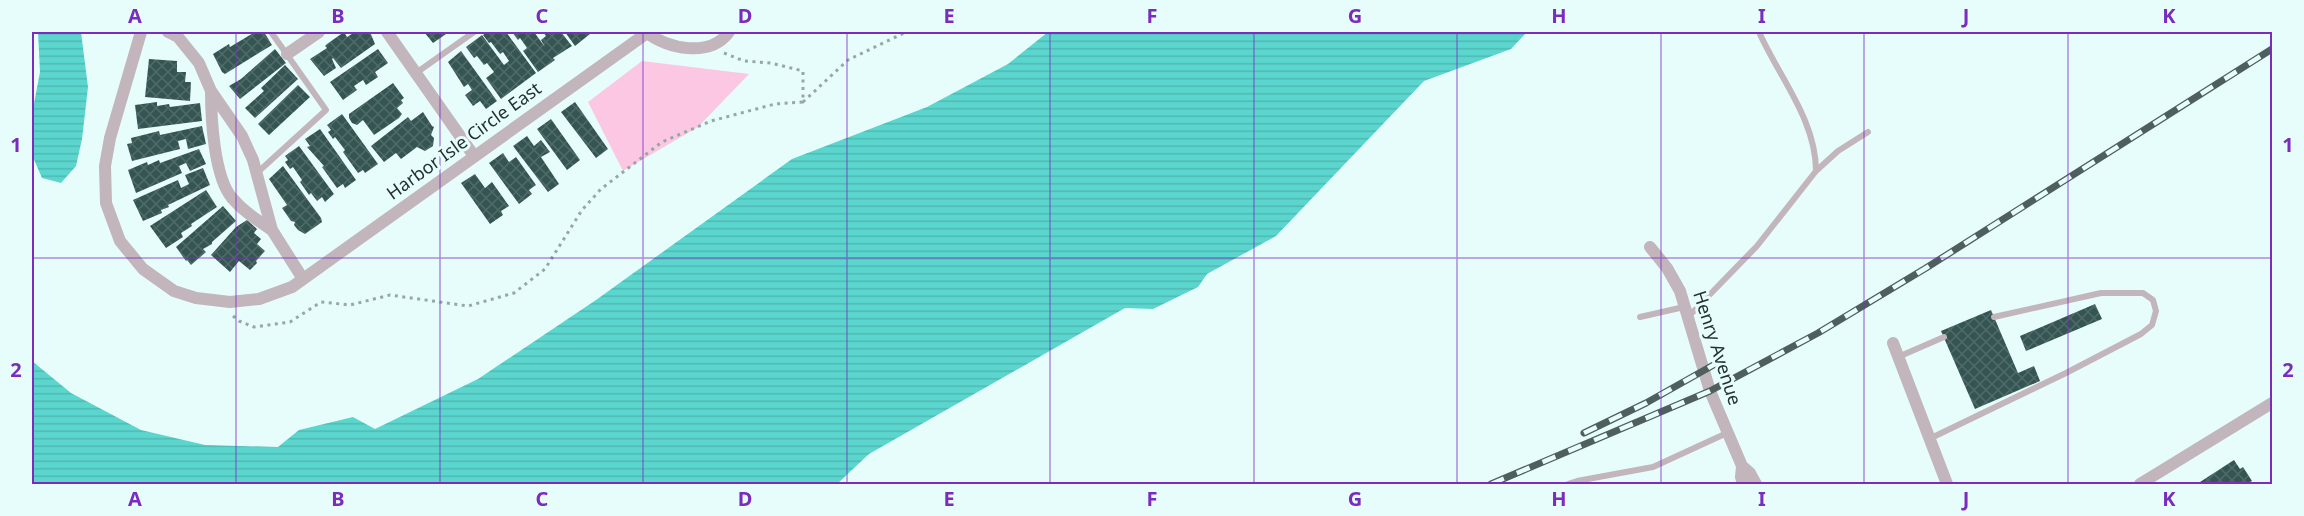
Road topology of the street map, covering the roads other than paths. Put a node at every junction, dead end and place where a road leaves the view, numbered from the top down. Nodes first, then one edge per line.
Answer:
1 (141, 32) edge
2 (168, 32) edge
3 (271, 32) edge
4 (319, 32) edge
5 (387, 32) edge
6 (474, 32) edge
7 (646, 32) edge
8 (729, 32) edge
9 (1759, 32) edge
10 (288, 54) junction
11 (416, 74) junction
12 (211, 91) junction
13 (1868, 132) dead end
14 (474, 156) junction
15 (1816, 171) junction
16 (256, 173) junction
17 (272, 230) junction
18 (1650, 247) dead end
19 (303, 279) junction
20 (1687, 312) junction
21 (1640, 317) dead end
22 (1994, 317) dead end
23 (1944, 337) dead end
24 (1893, 343) dead end
25 (1898, 357) junction
26 (2272, 402) edge
27 (1728, 433) junction
28 (1929, 439) junction
29 (1742, 465) junction
30 (1568, 484) edge
31 (1743, 484) edge
32 (1756, 484) edge
33 (1947, 484) edge
34 (2140, 484) edge

1 - 19 street, Harbor Isle Circle East
2 - 12 street
3 - 10 lane
4 - 10 street
5 - 11 street
6 - 11 lane
7 - 8 street
7 - 14 street, Harbor Isle Circle East
9 - 15 lane
10 - 16 lane
11 - 14 street
12 - 16 street
12 - 17 street
13 - 15 lane
14 - 19 street, Harbor Isle Circle East
15 - 20 lane
16 - 17 street
17 - 19 street
18 - 20 street, Henry Avenue
20 - 21 lane
20 - 27 street, Henry Avenue
22 - 28 lane
23 - 25 lane
24 - 25 street
25 - 28 street
26 - 34 street
27 - 29 street, Henry Avenue
27 - 30 lane
28 - 33 street
29 - 31 street, Henry Avenue
29 - 32 street, Henry Avenue

